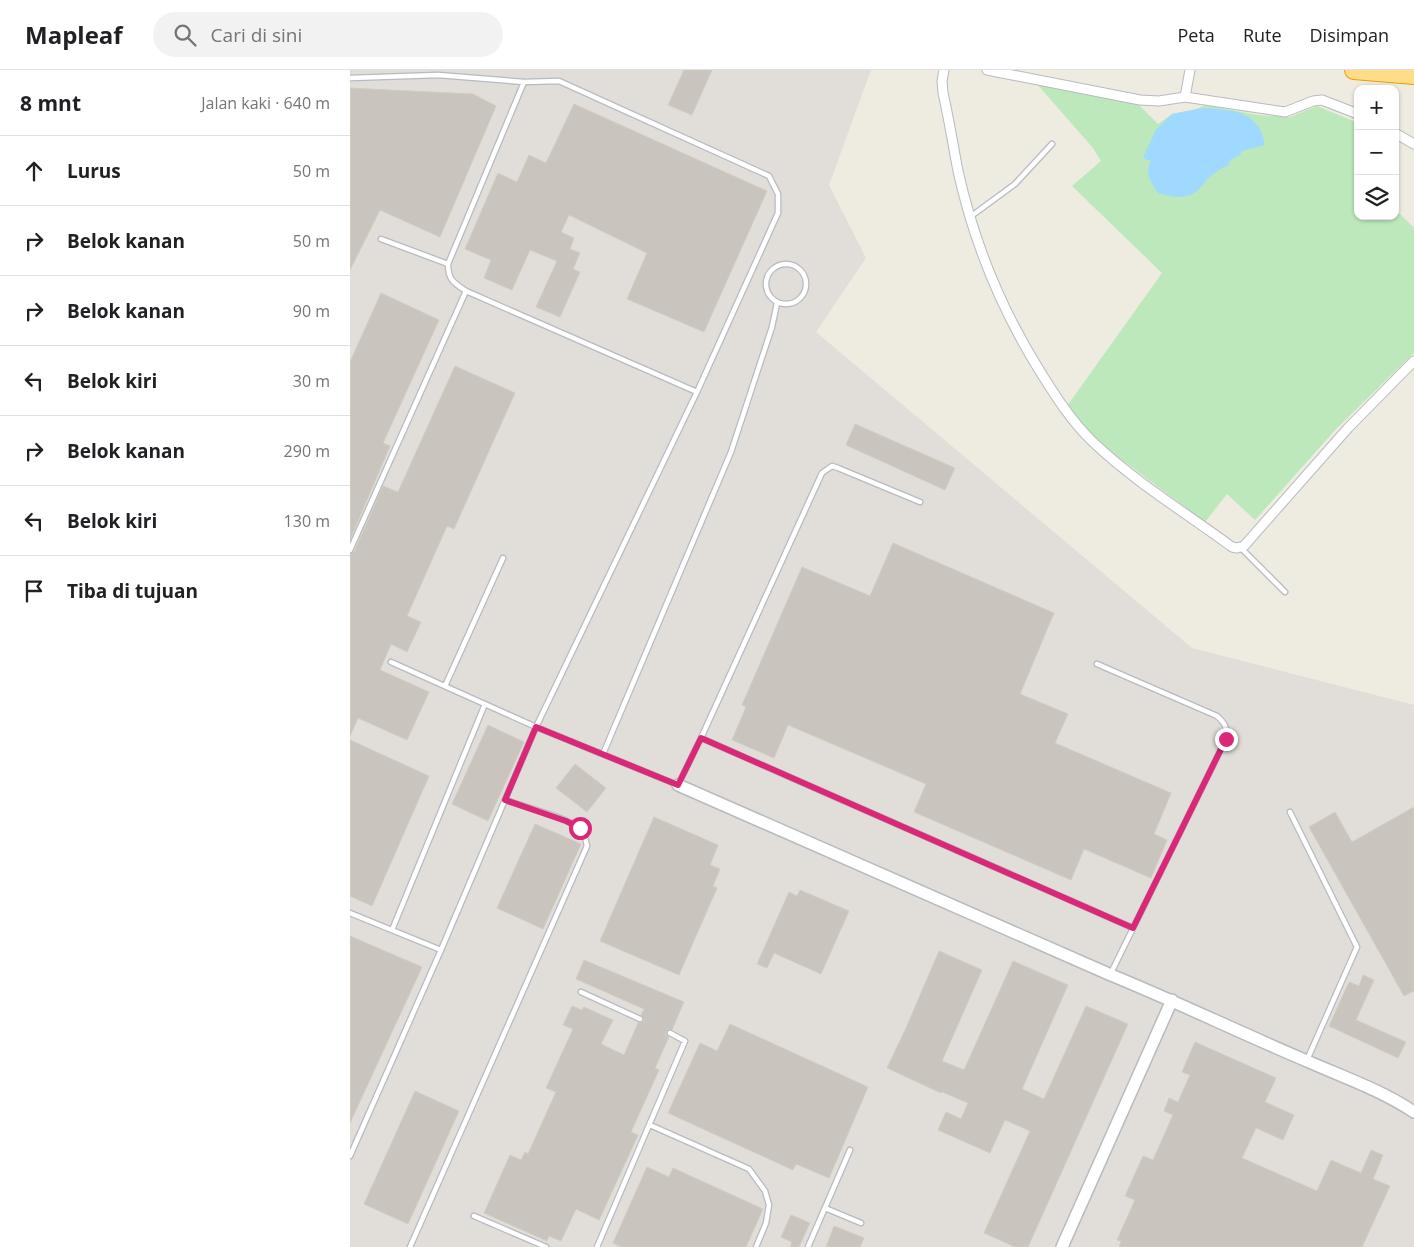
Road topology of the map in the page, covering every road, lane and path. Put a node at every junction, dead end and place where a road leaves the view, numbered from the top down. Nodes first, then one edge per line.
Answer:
1 (944, 70) edge
2 (986, 70) edge
3 (1190, 70) edge
4 (1354, 70) edge
5 (1414, 75) edge
6 (350, 78) edge
7 (524, 82) junction
8 (1185, 97) junction
9 (1354, 112) edge
10 (1399, 135) edge
11 (1052, 144) dead end
12 (1414, 144) edge
13 (970, 217) junction
14 (381, 239) dead end
15 (448, 264) junction
16 (466, 291) junction
17 (777, 303) junction
18 (1414, 361) edge
19 (697, 392) junction
20 (920, 502) dead end
21 (1241, 548) junction
22 (350, 550) edge
23 (503, 558) dead end
24 (1285, 592) dead end
25 (391, 662) dead end
26 (1098, 664) dead end
27 (445, 686) junction
28 (485, 704) junction
29 (536, 727) junction
30 (701, 738) junction
31 (604, 754) junction
32 (678, 785) junction
33 (505, 800) junction
34 (1290, 812) dead end
35 (350, 913) edge
36 (1133, 928) junction
37 (392, 930) junction
38 (441, 950) junction
39 (1111, 975) junction
40 (581, 992) dead end
41 (1172, 1000) junction
42 (640, 1019) dead end
43 (670, 1033) dead end
44 (1306, 1061) junction
45 (1414, 1112) edge
46 (650, 1125) junction
47 (850, 1150) dead end
48 (350, 1156) edge
49 (825, 1208) junction
50 (474, 1216) dead end
51 (860, 1223) dead end
52 (410, 1247) edge
53 (546, 1247) edge
54 (597, 1247) edge
55 (756, 1247) edge
56 (808, 1247) edge
57 (1062, 1247) edge

1 - 13 street
2 - 8 street
3 - 8 street
4 - 5 highway
6 - 7 lane
7 - 15 lane
7 - 19 lane
8 - 9 street
10 - 12 street
11 - 13 lane
13 - 21 street
14 - 15 lane
15 - 16 lane
16 - 19 lane
16 - 22 lane
17 - 17 lane
17 - 31 lane
18 - 21 street
19 - 29 lane
20 - 30 lane
21 - 24 lane
23 - 27 lane
25 - 27 lane
26 - 36 lane
27 - 28 lane
28 - 29 lane
28 - 37 lane
29 - 31 lane
29 - 33 lane
30 - 32 lane
30 - 36 lane
31 - 32 lane
32 - 39 street
33 - 38 lane
33 - 52 lane
34 - 44 lane
35 - 37 lane
36 - 39 lane
37 - 38 lane
38 - 48 lane
39 - 41 street
40 - 42 lane
41 - 44 street
41 - 57 street
43 - 46 lane
44 - 45 street
46 - 54 lane
46 - 55 lane
47 - 49 lane
49 - 51 lane
49 - 56 lane
50 - 53 lane

